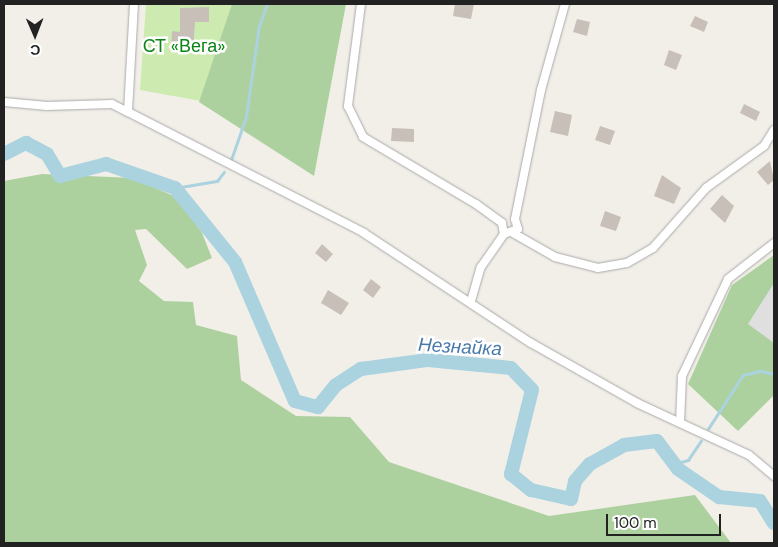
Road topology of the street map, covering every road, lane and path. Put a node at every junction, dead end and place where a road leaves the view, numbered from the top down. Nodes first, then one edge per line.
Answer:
1 (134, 4) edge
2 (361, 4) edge
3 (565, 4) edge
4 (558, 7) edge
5 (4, 102) edge
6 (128, 112) junction
7 (774, 130) edge
8 (513, 233) junction
9 (504, 234) junction
10 (774, 243) edge
11 (471, 301) junction
12 (680, 423) junction
13 (774, 476) edge

1 - 6 street
2 - 9 street
3 - 4 street
4 - 8 street
5 - 6 street
6 - 11 street
7 - 8 street
8 - 9 street
9 - 11 street
10 - 12 street
11 - 12 street
12 - 13 street

